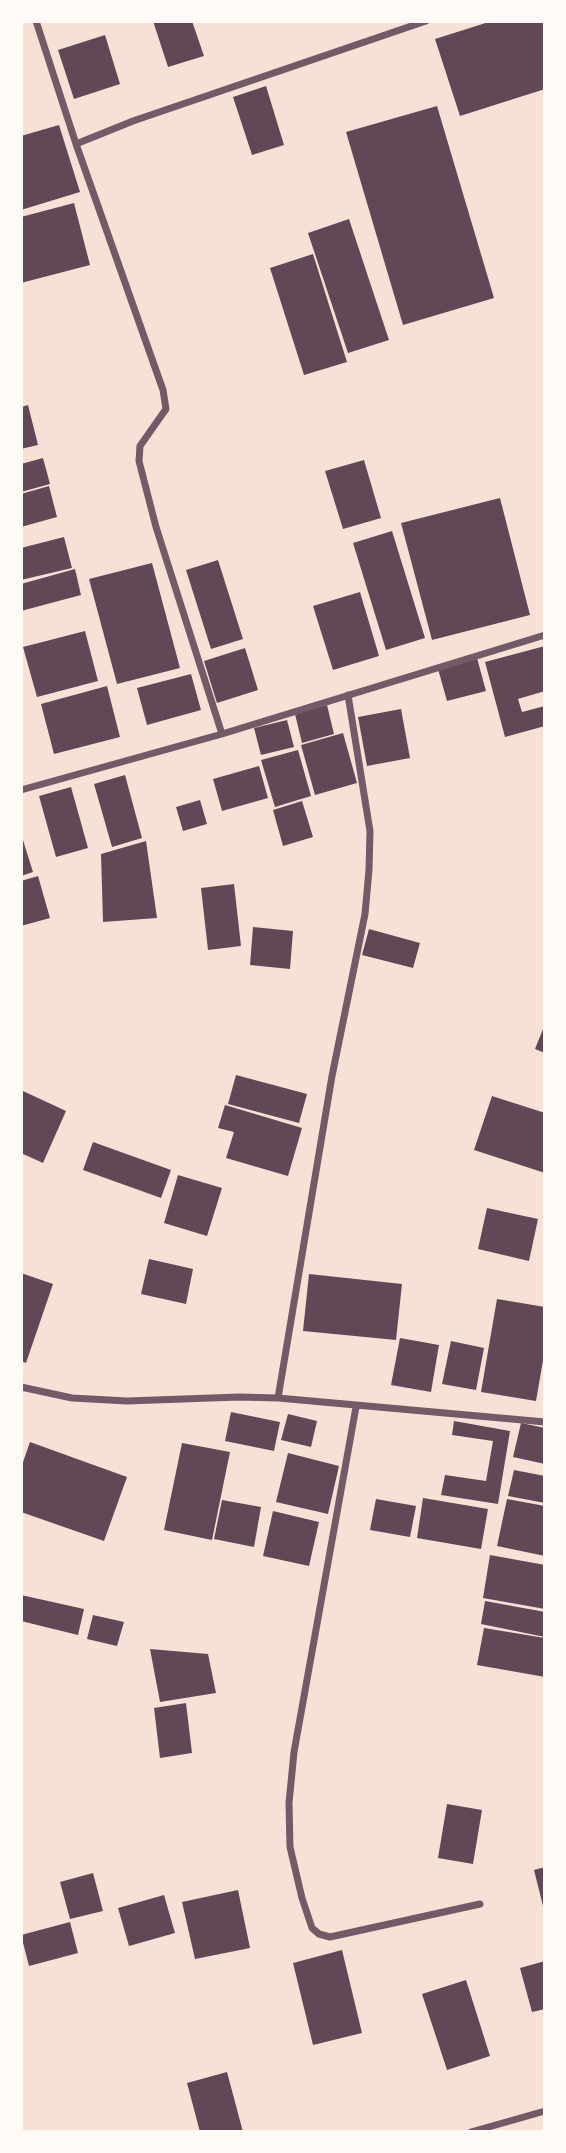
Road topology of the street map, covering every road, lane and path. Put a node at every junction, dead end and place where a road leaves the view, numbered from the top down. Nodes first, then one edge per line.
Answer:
1 (36, 21) edge
2 (426, 21) edge
3 (76, 144) junction
4 (545, 635) edge
5 (348, 695) junction
6 (222, 734) junction
7 (21, 789) edge
8 (21, 1387) edge
9 (278, 1398) junction
10 (356, 1407) junction
11 (545, 1422) edge
12 (480, 1904) dead end
13 (545, 2111) edge
14 (471, 2132) edge

1 - 3 street
2 - 3 street
3 - 6 street
4 - 5 street
5 - 6 street
5 - 9 street
6 - 7 street
8 - 9 street
9 - 10 street
10 - 11 street
10 - 12 street
13 - 14 street

